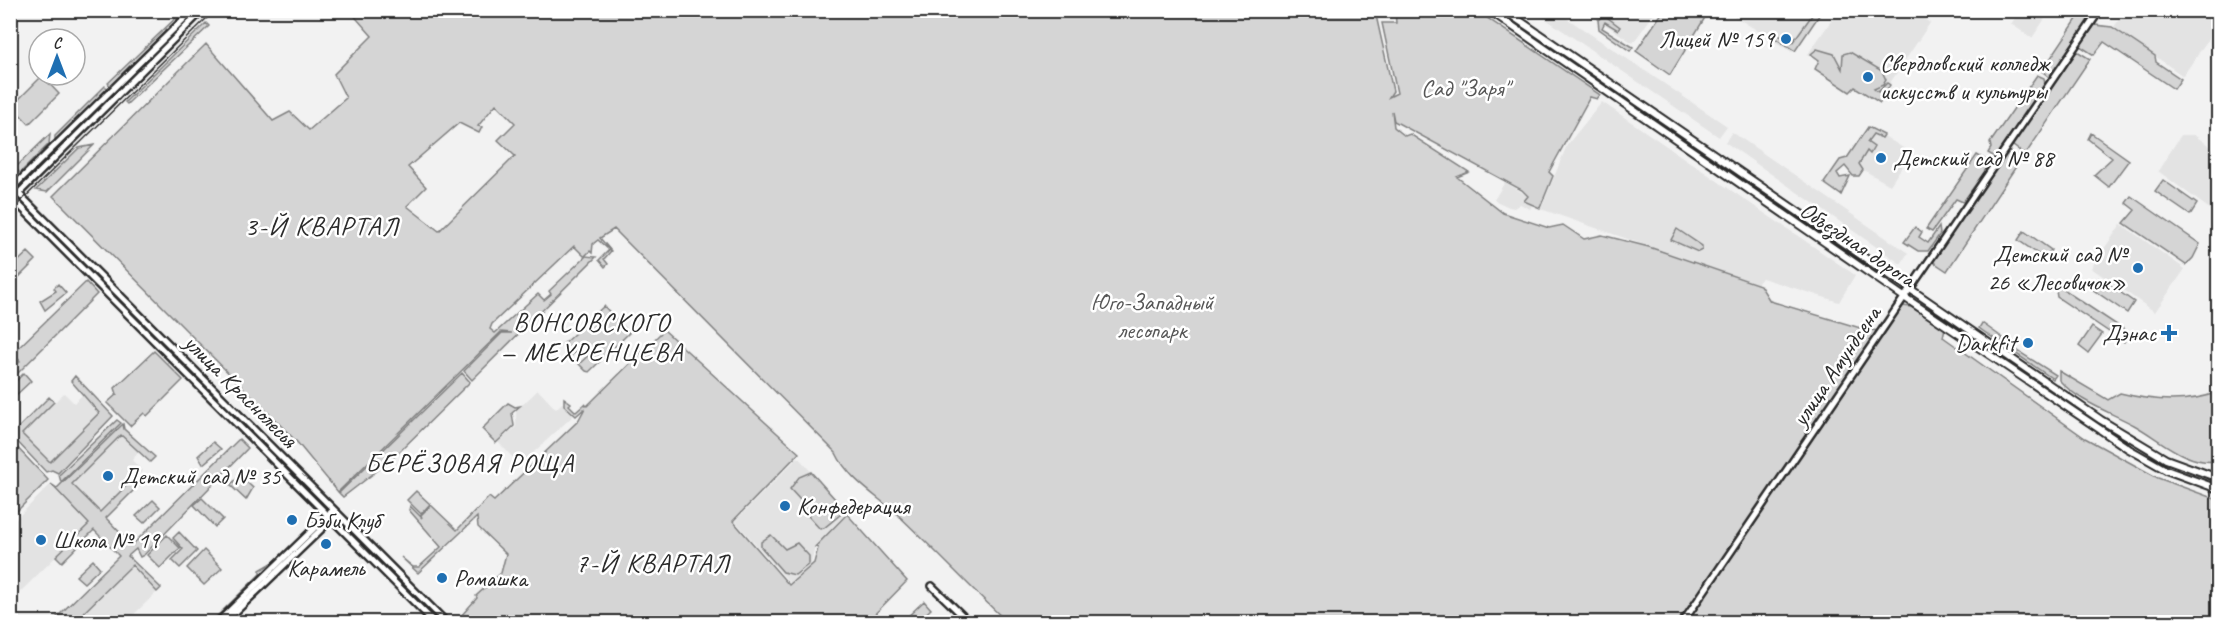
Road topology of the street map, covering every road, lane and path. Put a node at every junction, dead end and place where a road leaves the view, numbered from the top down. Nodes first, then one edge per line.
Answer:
1 (193, 10) edge
2 (203, 10) edge
3 (1489, 10) edge
4 (1504, 10) edge
5 (2100, 10) edge
6 (11, 187) edge
7 (19, 193) junction
8 (12, 199) edge
9 (1910, 288) junction
10 (1904, 297) junction
11 (2218, 478) edge
12 (2218, 489) edge
13 (336, 511) junction
14 (330, 516) junction
15 (932, 586) dead end
16 (218, 622) edge
17 (225, 622) edge
18 (434, 622) edge
19 (446, 622) edge
20 (969, 622) edge
21 (1683, 622) edge

1 - 6 street
2 - 7 street
3 - 10 main road, Объездная дорога
4 - 9 main road, Объездная дорога
5 - 9 street, улица Амундсена
6 - 7 street, улица Краснолесья
7 - 8 street
7 - 13 street, улица Краснолесья
8 - 14 street, улица Краснолесья
9 - 10 street, улица Амундсена
9 - 11 main road, Объездная дорога
10 - 12 main road, Объездная дорога
10 - 21 street, улица Амундсена
13 - 14 street
13 - 19 street, улица Краснолесья
14 - 16 street
14 - 17 street
14 - 18 street, улица Краснолесья
15 - 20 street

